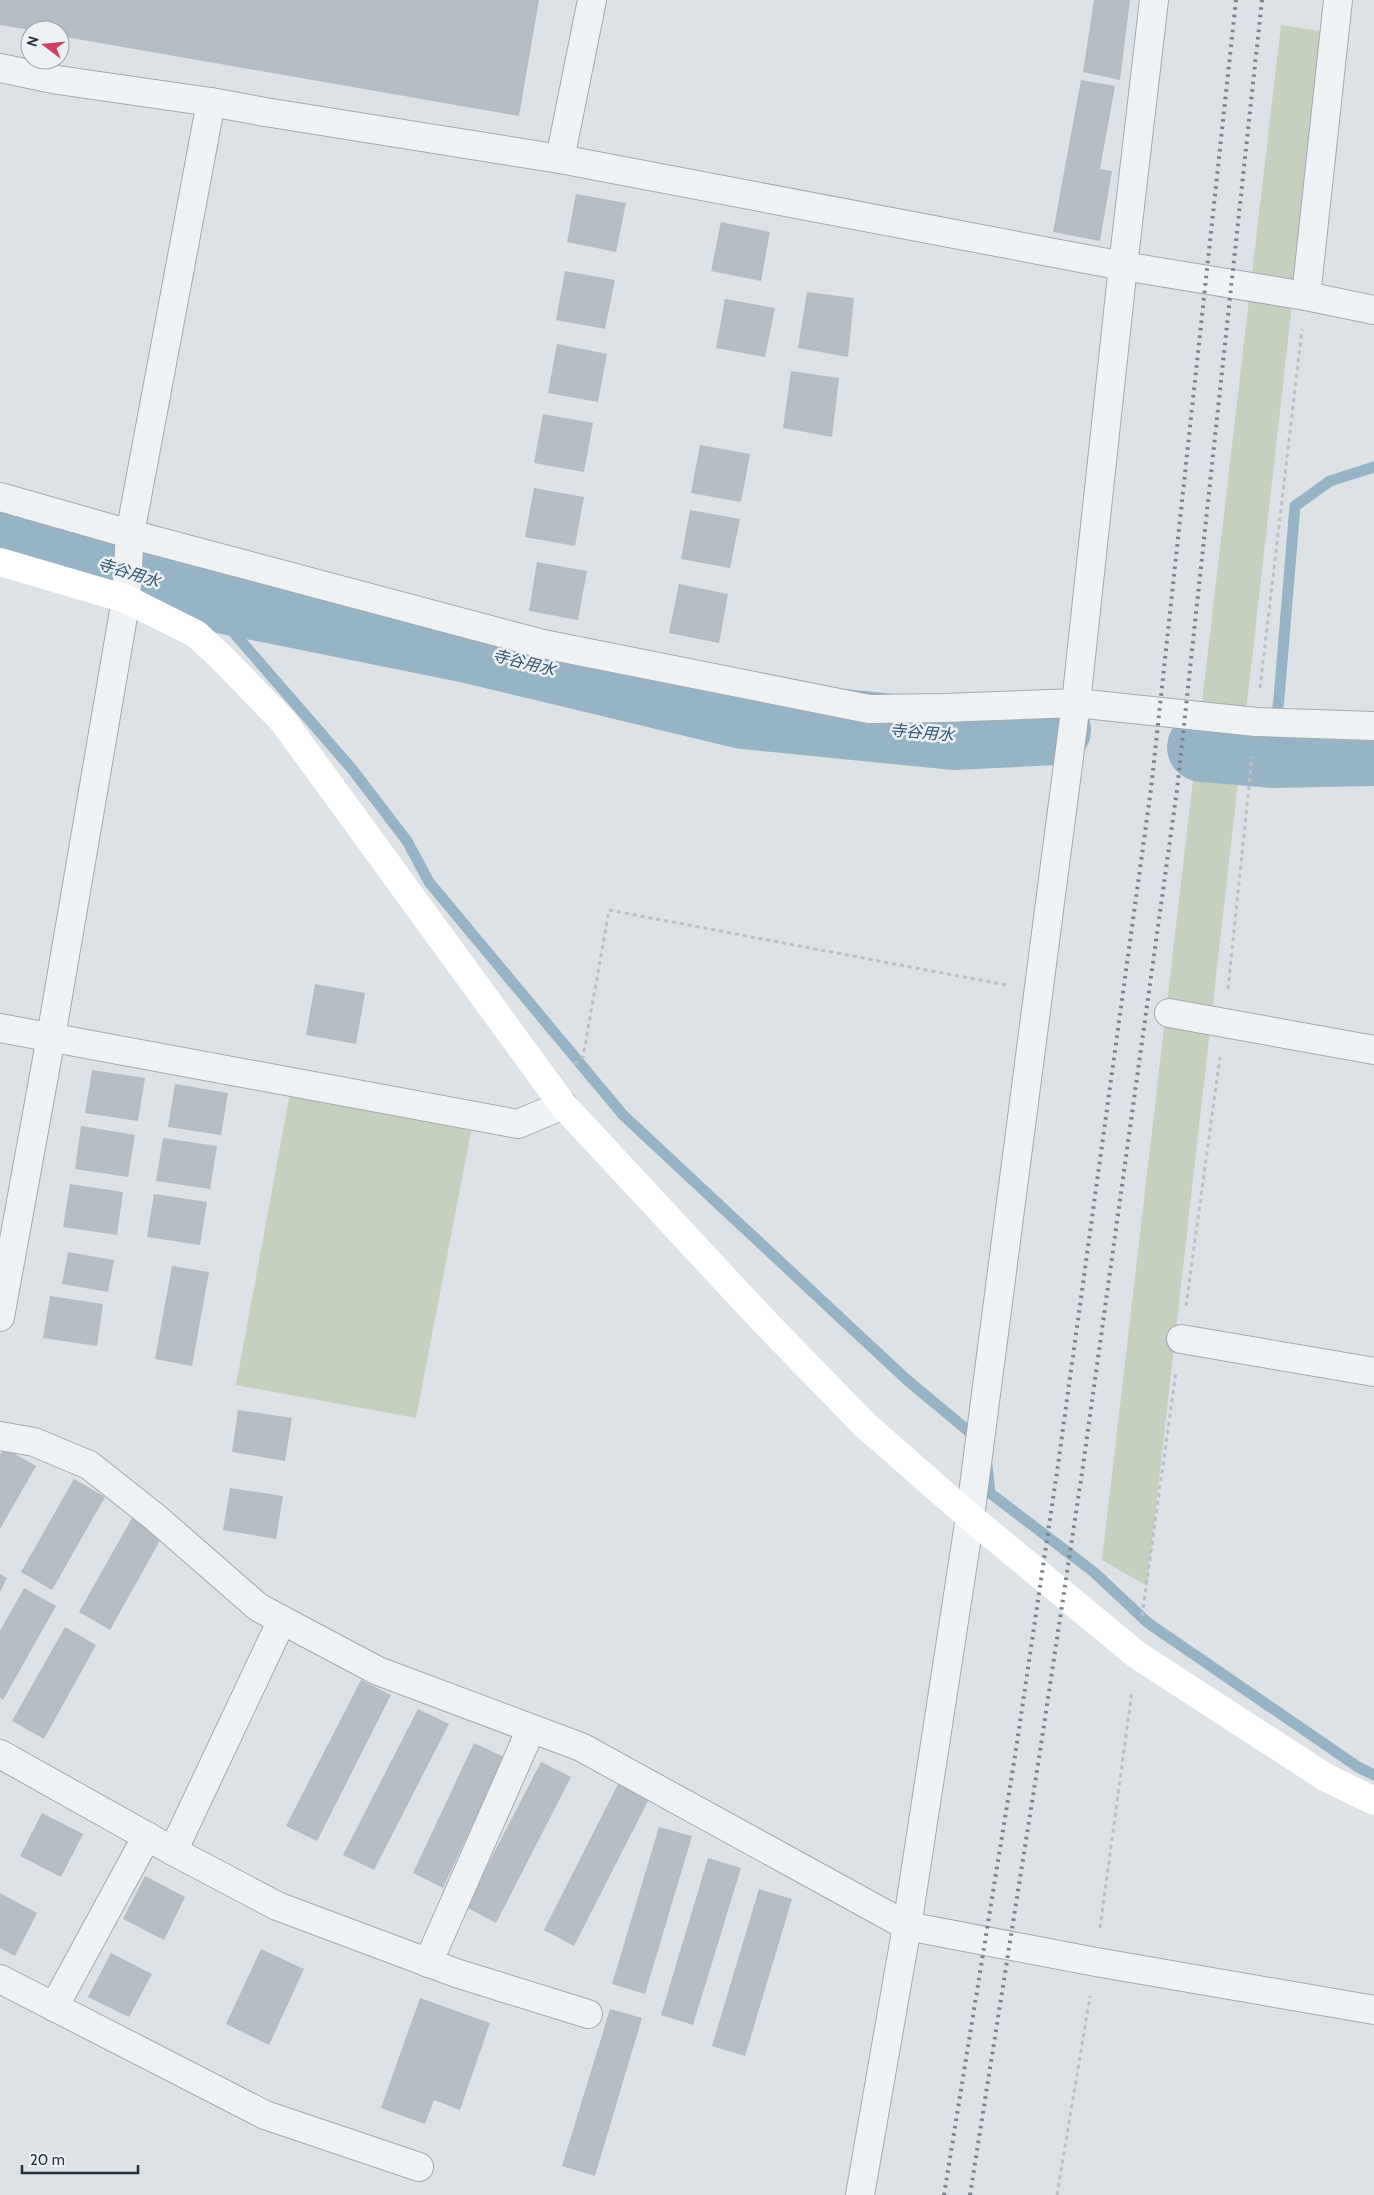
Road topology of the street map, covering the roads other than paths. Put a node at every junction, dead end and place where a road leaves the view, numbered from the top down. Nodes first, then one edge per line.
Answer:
1 (592, 0) edge
2 (1154, 0) edge
3 (1338, 0) edge
4 (0, 68) edge
5 (210, 102) junction
6 (560, 159) junction
7 (1123, 266) junction
8 (1306, 296) junction
9 (1374, 310) edge
10 (0, 497) edge
11 (130, 534) junction
12 (0, 562) edge
13 (126, 599) junction
14 (1076, 703) junction
15 (1374, 726) edge
16 (1169, 1013) dead end
17 (0, 1028) edge
18 (51, 1037) junction
19 (1374, 1050) edge
20 (563, 1105) junction
21 (0, 1317) edge
22 (1181, 1339) road end
23 (1374, 1372) edge
24 (0, 1436) edge
25 (970, 1517) junction
26 (282, 1620) junction
27 (531, 1729) junction
28 (0, 1754) edge
29 (1374, 1801) edge
30 (146, 1836) junction
31 (173, 1851) junction
32 (907, 1926) junction
33 (428, 1963) junction
34 (0, 1979) edge
35 (54, 2007) junction
36 (1374, 2010) edge
37 (588, 2014) dead end
38 (419, 2167) dead end
39 (860, 2195) edge

1 - 6 street
2 - 7 street
3 - 8 street
4 - 5 street
5 - 6 street
5 - 11 street
6 - 7 street
7 - 8 street
7 - 14 street
8 - 9 street
10 - 11 street
11 - 13 street
11 - 14 street
12 - 13 street
13 - 18 street
13 - 20 street
14 - 15 street
14 - 25 street
16 - 19 street
17 - 18 street
18 - 20 street
18 - 21 street
20 - 25 street
22 - 23 street
24 - 26 street
25 - 29 street
25 - 32 street
26 - 27 street
26 - 31 street
27 - 32 street
27 - 33 street
28 - 30 street
30 - 31 street
30 - 35 street
31 - 33 street
32 - 36 street
32 - 39 street
33 - 37 street
34 - 35 street
35 - 38 street

